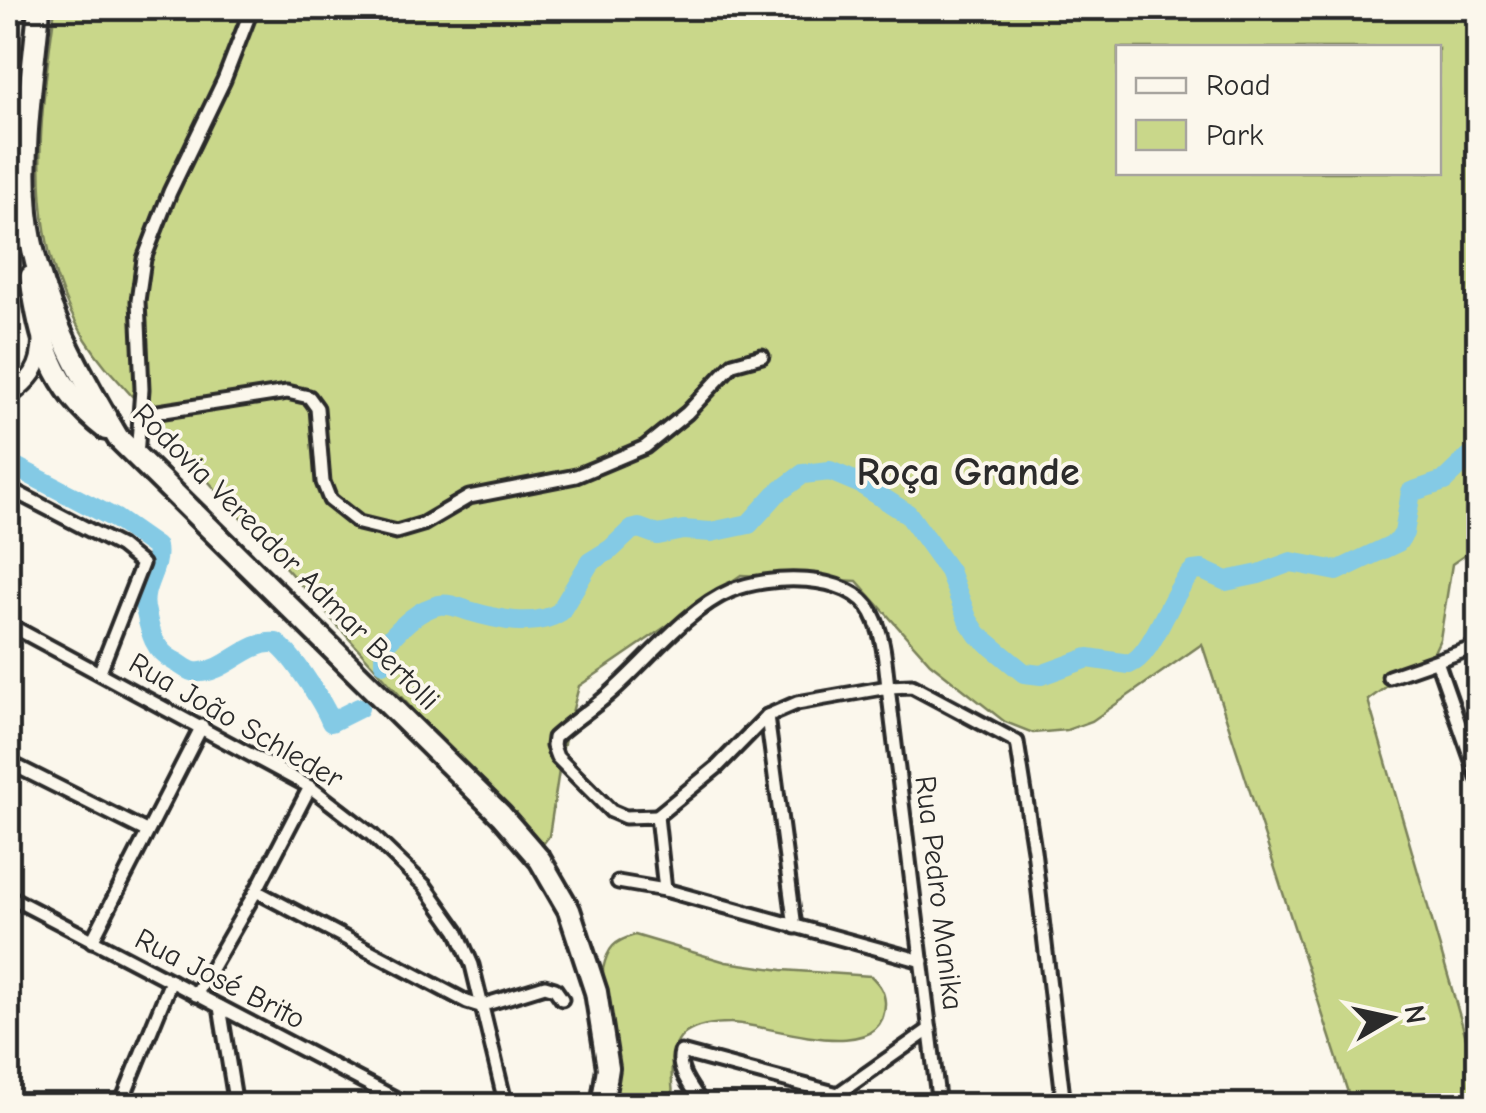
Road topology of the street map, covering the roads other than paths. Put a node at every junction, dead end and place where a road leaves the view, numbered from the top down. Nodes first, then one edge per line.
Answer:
1 (39, 8) edge
2 (252, 8) edge
3 (27, 215) junction
4 (41, 338) junction
5 (762, 356) dead end
6 (33, 378) junction
7 (60, 378) junction
8 (8, 397) edge
9 (139, 415) junction
10 (118, 438) junction
11 (137, 456) junction
12 (8, 488) edge
13 (8, 624) edge
14 (1478, 646) edge
15 (1438, 660) junction
16 (100, 671) junction
17 (1389, 677) dead end
18 (888, 687) junction
19 (767, 716) junction
20 (202, 726) junction
21 (8, 762) edge
22 (1478, 778) edge
23 (310, 786) junction
24 (657, 816) junction
25 (146, 831) junction
26 (618, 882) dead end
27 (665, 890) junction
28 (256, 891) junction
29 (8, 896) edge
30 (795, 927) junction
31 (92, 941) junction
32 (922, 961) junction
33 (171, 981) junction
34 (196, 994) junction
35 (562, 999) dead end
36 (480, 1006) junction
37 (220, 1007) junction
38 (930, 1029) junction
39 (120, 1106) edge
40 (236, 1106) edge
41 (410, 1106) edge
42 (506, 1106) edge
43 (602, 1106) edge
44 (703, 1106) edge
45 (939, 1106) edge
46 (1064, 1106) edge

1 - 3 highway, Rodovia Vereador Admar Bertolli
2 - 9 street
3 - 4 highway
3 - 10 highway, Rodovia Vereador Admar Bertolli
4 - 6 main road
4 - 7 highway
5 - 9 street
6 - 7 main road
6 - 8 main road
7 - 10 highway
9 - 11 street
10 - 11 highway, Rodovia Vereador Admar Bertolli
11 - 43 highway, Rodovia Vereador Admar Bertolli
12 - 16 street
13 - 16 street, Rua João Schleder
14 - 15 street
15 - 17 street
15 - 22 street
16 - 20 street, Rua João Schleder
18 - 19 street
18 - 24 street, Rua Pedro Manika
18 - 32 street, Rua Pedro Manika
18 - 46 street
19 - 24 street
19 - 30 street
20 - 23 street, Rua João Schleder
20 - 25 street
21 - 25 street
23 - 28 street
23 - 36 street, Rua João Schleder
24 - 27 street
25 - 31 street
26 - 27 street
27 - 30 street
28 - 34 street
28 - 36 street
29 - 31 street, Rua José Brito
30 - 32 street
31 - 33 street, Rua José Brito
32 - 38 street, Rua Pedro Manika
33 - 34 street, Rua José Brito
33 - 39 street
34 - 37 street, Rua José Brito
35 - 36 street
36 - 42 street, Rua João Schleder
37 - 40 street
37 - 41 street, Rua José Brito
38 - 44 street
38 - 45 street, Rua Pedro Manika

